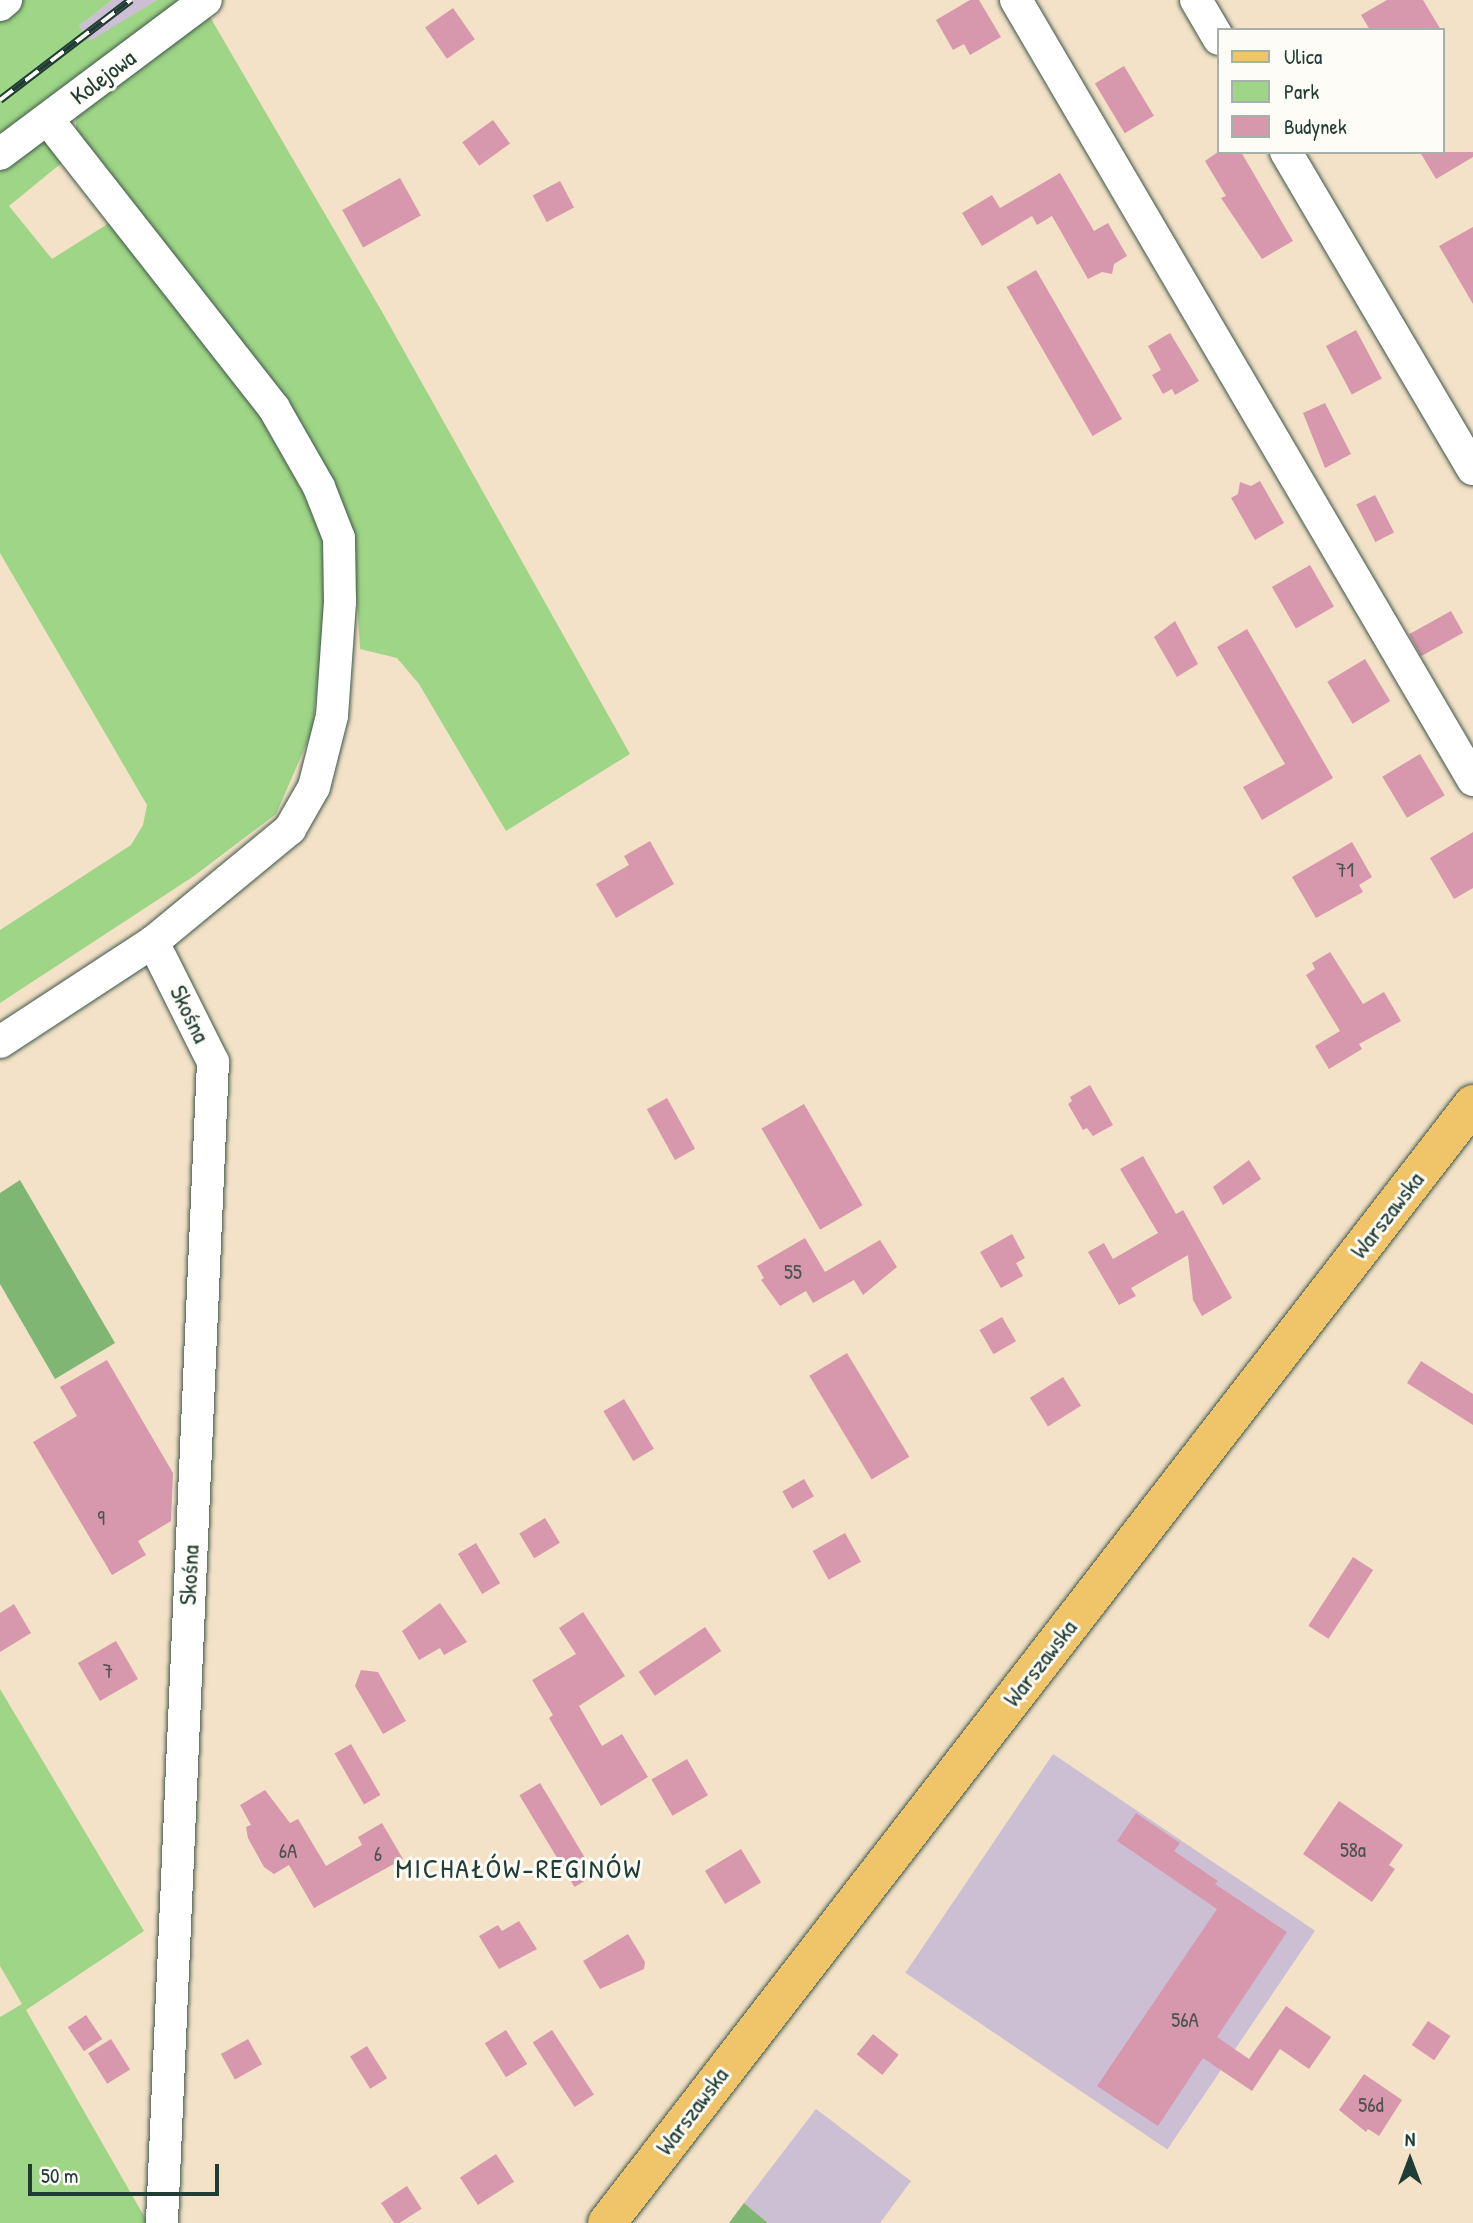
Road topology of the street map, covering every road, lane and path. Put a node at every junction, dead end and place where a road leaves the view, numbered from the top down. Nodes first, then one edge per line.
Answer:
1 (6, 0) edge
2 (206, 0) edge
3 (1016, 0) edge
4 (1196, 0) edge
5 (0, 5) edge
6 (1218, 37) edge
7 (47, 119) junction
8 (0, 154) edge
9 (1287, 154) edge
10 (1473, 469) edge
11 (1473, 780) edge
12 (153, 942) junction
13 (0, 1042) edge
14 (1473, 1104) edge
15 (162, 2223) edge
16 (607, 2223) edge

1 - 5 street
2 - 7 street, Kolejowa
3 - 11 street
4 - 6 street
7 - 8 street, Kolejowa
7 - 12 street
9 - 10 street
12 - 13 street
12 - 15 street, Skośna
14 - 16 main road, Warszawska

